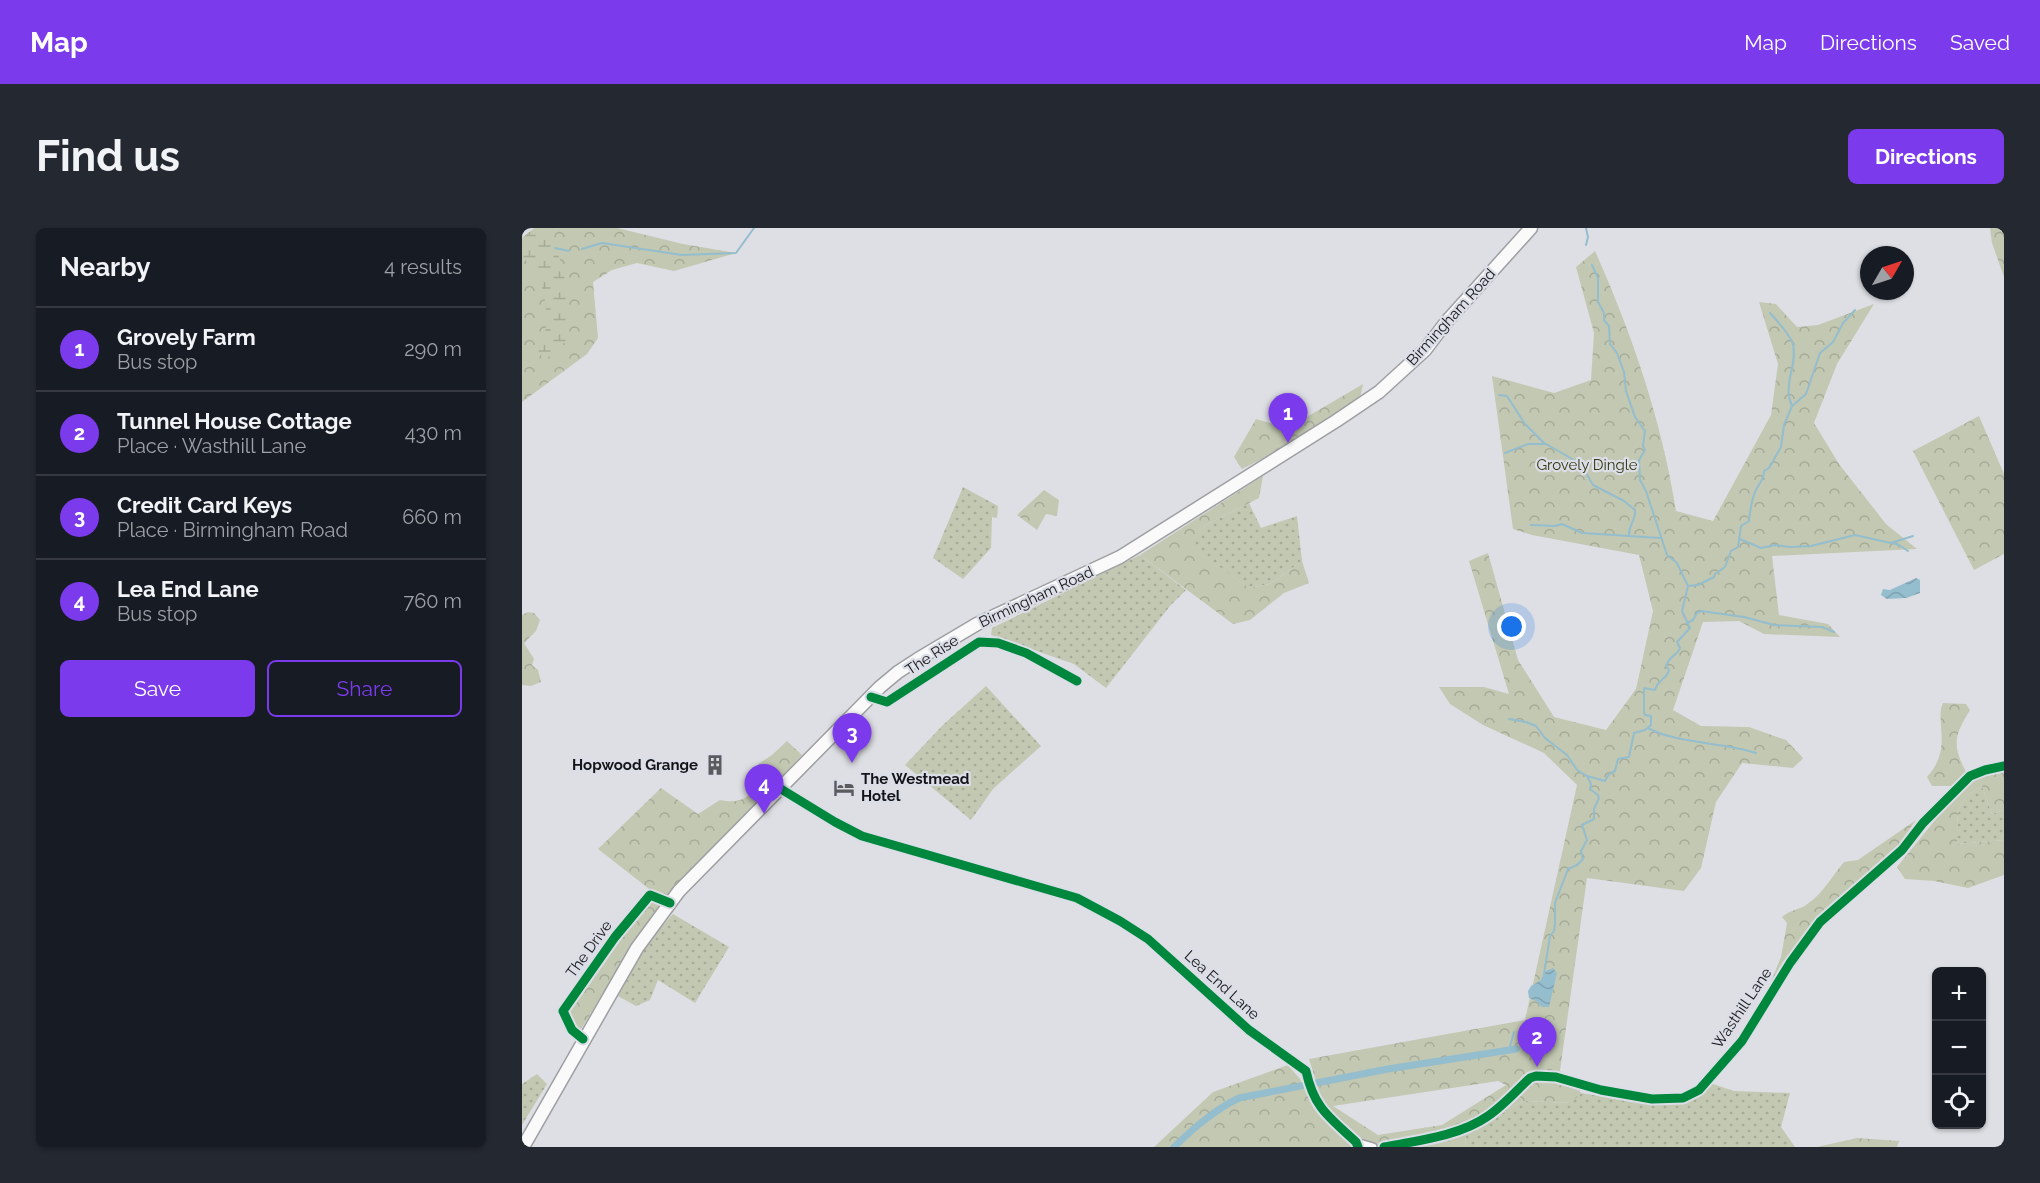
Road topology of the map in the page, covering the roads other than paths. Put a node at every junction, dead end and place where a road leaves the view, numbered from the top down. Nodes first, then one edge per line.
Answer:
1 (1531, 228) edge
2 (967, 630) junction
3 (979, 642) junction
4 (1077, 681) dead end
5 (871, 697) junction
6 (2004, 766) edge
7 (781, 789) junction
8 (670, 903) junction
9 (583, 1039) junction
10 (1357, 1145) edge
11 (523, 1147) edge
12 (1373, 1147) edge
13 (1384, 1147) edge

1 - 2 highway, Birmingham Road
2 - 3 street, The Rise
2 - 5 highway, Birmingham Road
3 - 4 street, The Rise
3 - 5 street, The Rise
5 - 7 highway, Birmingham Road
6 - 13 street, Wasthill Lane
7 - 8 highway, Birmingham Road
7 - 10 street, Lea End Lane
8 - 9 highway, Birmingham Road
8 - 9 street, The Drive
9 - 11 highway, Birmingham Road
10 - 12 street

